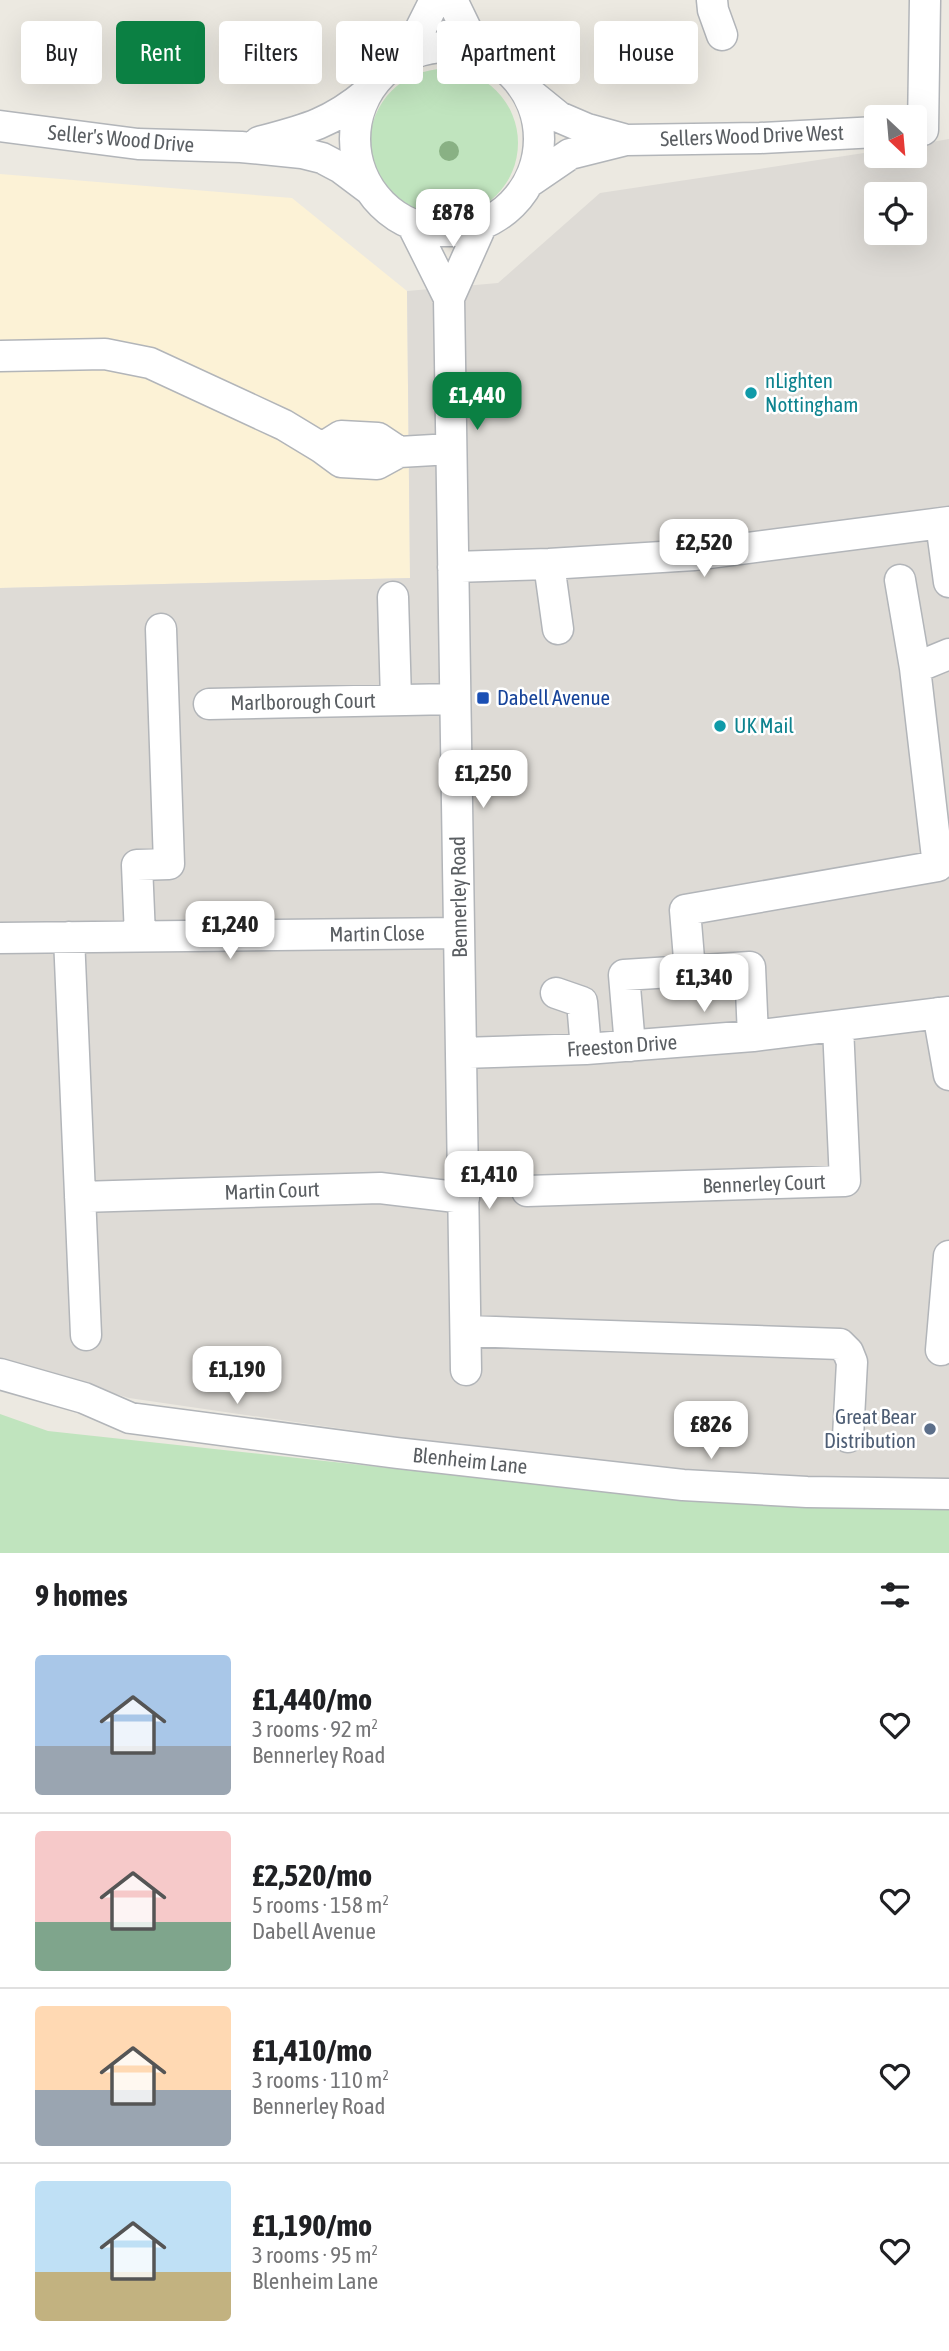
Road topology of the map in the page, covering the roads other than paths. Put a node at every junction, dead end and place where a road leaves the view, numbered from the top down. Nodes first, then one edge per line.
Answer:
1 (435, 0) edge
2 (452, 0) edge
3 (925, 0) edge
4 (462, 21) edge
5 (423, 24) edge
6 (374, 84) edge
7 (521, 84) edge
8 (527, 91) junction
9 (367, 93) junction
10 (0, 126) edge
11 (929, 128) edge
12 (864, 133) edge
13 (626, 140) junction
14 (242, 147) junction
15 (529, 182) junction
16 (369, 189) junction
17 (412, 224) junction
18 (482, 224) junction
19 (449, 298) junction
20 (0, 356) edge
21 (452, 449) junction
22 (945, 522) edge
23 (549, 565) junction
24 (453, 567) junction
25 (900, 580) dead end
26 (949, 582) edge
27 (393, 597) dead end
28 (161, 629) dead end
29 (558, 629) dead end
30 (949, 654) edge
31 (915, 668) junction
32 (455, 699) junction
33 (396, 700) junction
34 (209, 704) dead end
35 (459, 933) junction
36 (140, 936) junction
37 (69, 937) junction
38 (0, 938) edge
39 (690, 971) junction
40 (556, 993) dead end
41 (943, 1013) edge
42 (838, 1027) junction
43 (753, 1036) junction
44 (630, 1046) junction
45 (586, 1049) junction
46 (461, 1053) junction
47 (949, 1075) edge
48 (527, 1191) dead end
49 (80, 1198) junction
50 (464, 1198) junction
51 (949, 1256) edge
52 (466, 1331) junction
53 (86, 1335) dead end
54 (941, 1350) dead end
55 (466, 1370) dead end
56 (0, 1374) edge
57 (848, 1437) dead end
58 (949, 1494) edge

1 - 5 street
2 - 4 street
3 - 11 street
6 - 9 street
7 - 8 street
8 - 13 street, Sellers Wood Drive West
8 - 15 street
9 - 14 street, Seller's Wood Drive
9 - 16 street
10 - 14 street, Seller's Wood Drive
12 - 13 street, Sellers Wood Drive West
13 - 15 street, Sellers Wood Drive West
14 - 16 street, Seller's Wood Drive
15 - 18 street
16 - 17 street
17 - 18 street
17 - 19 street, Bennerley Road
18 - 19 street, Bennerley Road
19 - 21 street, Bennerley Road
20 - 21 street
21 - 24 street, Bennerley Road
22 - 23 street
22 - 26 street
23 - 24 street
23 - 29 street
24 - 32 street, Bennerley Road
25 - 31 street
27 - 33 street, Marlborough Court
28 - 36 street
30 - 31 street
31 - 39 street
32 - 33 street, Marlborough Court
32 - 35 street, Bennerley Road
33 - 34 street, Marlborough Court
35 - 36 street, Martin Close
35 - 46 street, Bennerley Road
36 - 37 street, Martin Close
37 - 38 street, Martin Close
37 - 49 street
39 - 43 street
39 - 44 street
40 - 45 street
41 - 42 street, Freeston Drive
41 - 47 street
42 - 43 street, Freeston Drive
42 - 48 street, Bennerley Court
43 - 44 street, Freeston Drive
44 - 45 street, Freeston Drive
45 - 46 street, Freeston Drive
46 - 50 street, Bennerley Road
49 - 50 street, Martin Court
49 - 53 street
50 - 52 street, Bennerley Road
51 - 54 street
52 - 55 street, Bennerley Road
52 - 57 street
56 - 58 street, Blenheim Lane

